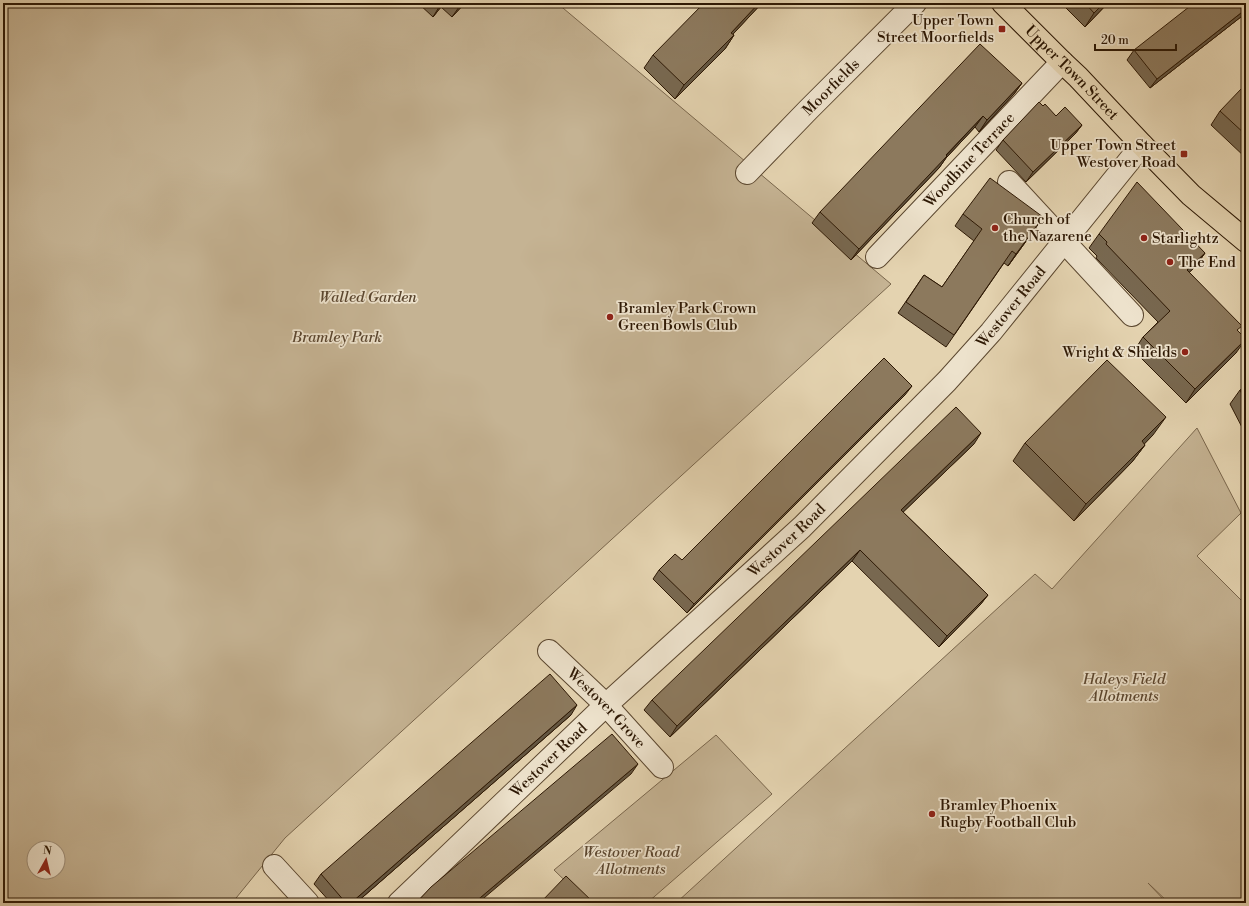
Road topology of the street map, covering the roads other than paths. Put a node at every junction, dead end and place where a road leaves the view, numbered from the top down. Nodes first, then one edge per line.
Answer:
1 (916, 3) edge
2 (1003, 3) edge
3 (1062, 62) junction
4 (1142, 145) junction
5 (747, 172) dead end
6 (1009, 182) dead end
7 (1246, 241) edge
8 (1064, 242) junction
9 (877, 257) dead end
10 (1132, 315) dead end
11 (549, 651) dead end
12 (606, 705) junction
13 (662, 767) dead end
14 (274, 866) dead end
15 (308, 903) edge
16 (399, 903) edge

1 - 5 street, Moorfields
2 - 3 main road, Upper Town Street
3 - 4 main road, Upper Town Street
3 - 9 street, Woodbine Terrace
4 - 7 main road, Upper Town Street
4 - 8 street, Westover Road
6 - 8 street
8 - 10 street
8 - 12 street, Westover Road
11 - 12 street, Westover Grove
12 - 13 street, Westover Grove
12 - 16 street, Westover Road
14 - 15 street

